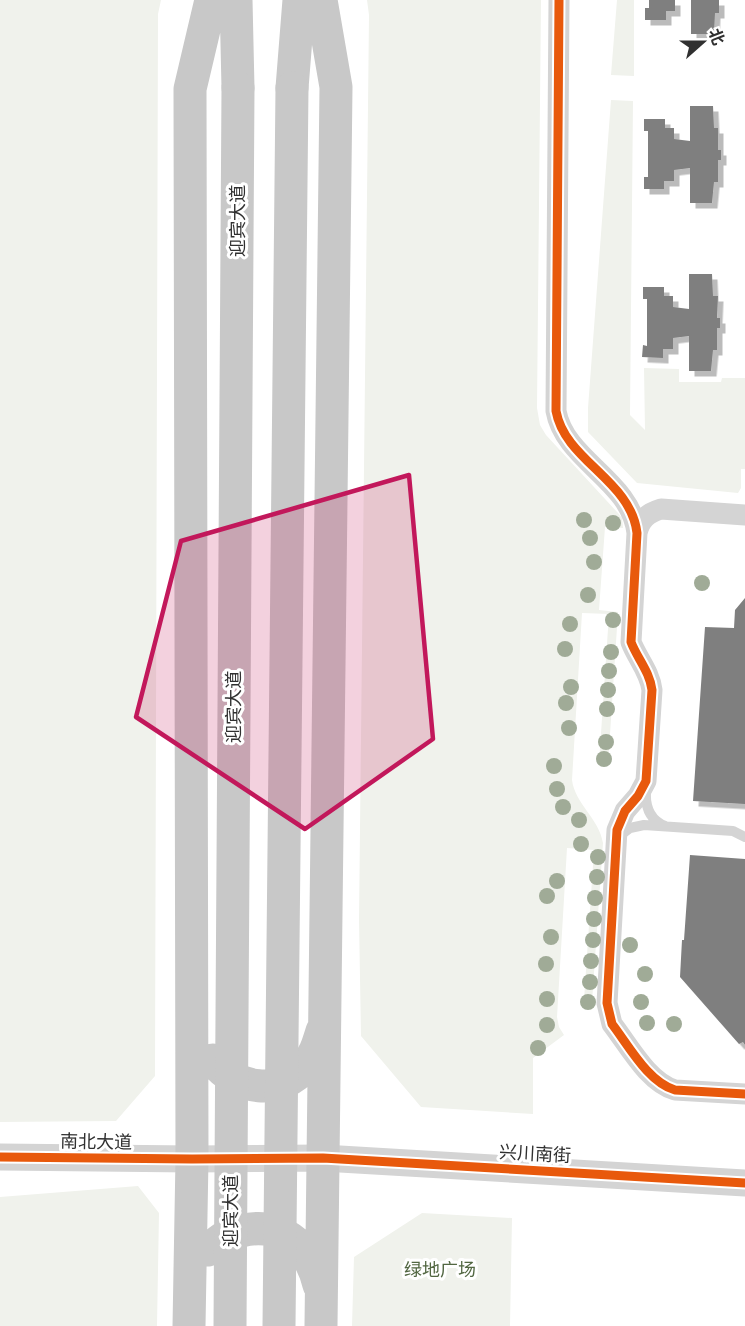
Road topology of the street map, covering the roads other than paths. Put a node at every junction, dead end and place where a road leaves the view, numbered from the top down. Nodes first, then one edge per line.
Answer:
1 (211, 0) edge
2 (236, 0) edge
3 (299, 0) edge
4 (321, 0) edge
5 (559, 0) edge
6 (626, 501) junction
7 (670, 509) junction
8 (745, 515) edge
9 (637, 533) junction
10 (647, 772) junction
11 (666, 827) junction
12 (745, 837) edge
13 (616, 840) junction
14 (191, 1010) junction
15 (325, 1020) junction
16 (745, 1094) edge
17 (0, 1157) edge
18 (323, 1158) junction
19 (192, 1159) junction
20 (745, 1183) edge
21 (189, 1311) edge
22 (321, 1311) edge
23 (230, 1326) edge
24 (279, 1326) edge

1 - 14 main road
2 - 23 main road, 迎宾大道, bridge
3 - 24 main road, bridge
4 - 15 main road
5 - 6 street
6 - 7 street
6 - 9 street
7 - 8 street
7 - 9 street
9 - 10 street
10 - 11 lane
10 - 13 street
11 - 12 lane
11 - 13 lane
13 - 16 street
14 - 15 main road
14 - 19 main road
15 - 18 main road
17 - 19 street, 南北大道
18 - 19 street, 南北大道
18 - 20 street, 兴川南街
18 - 22 main road
19 - 21 main road
21 - 22 main road

